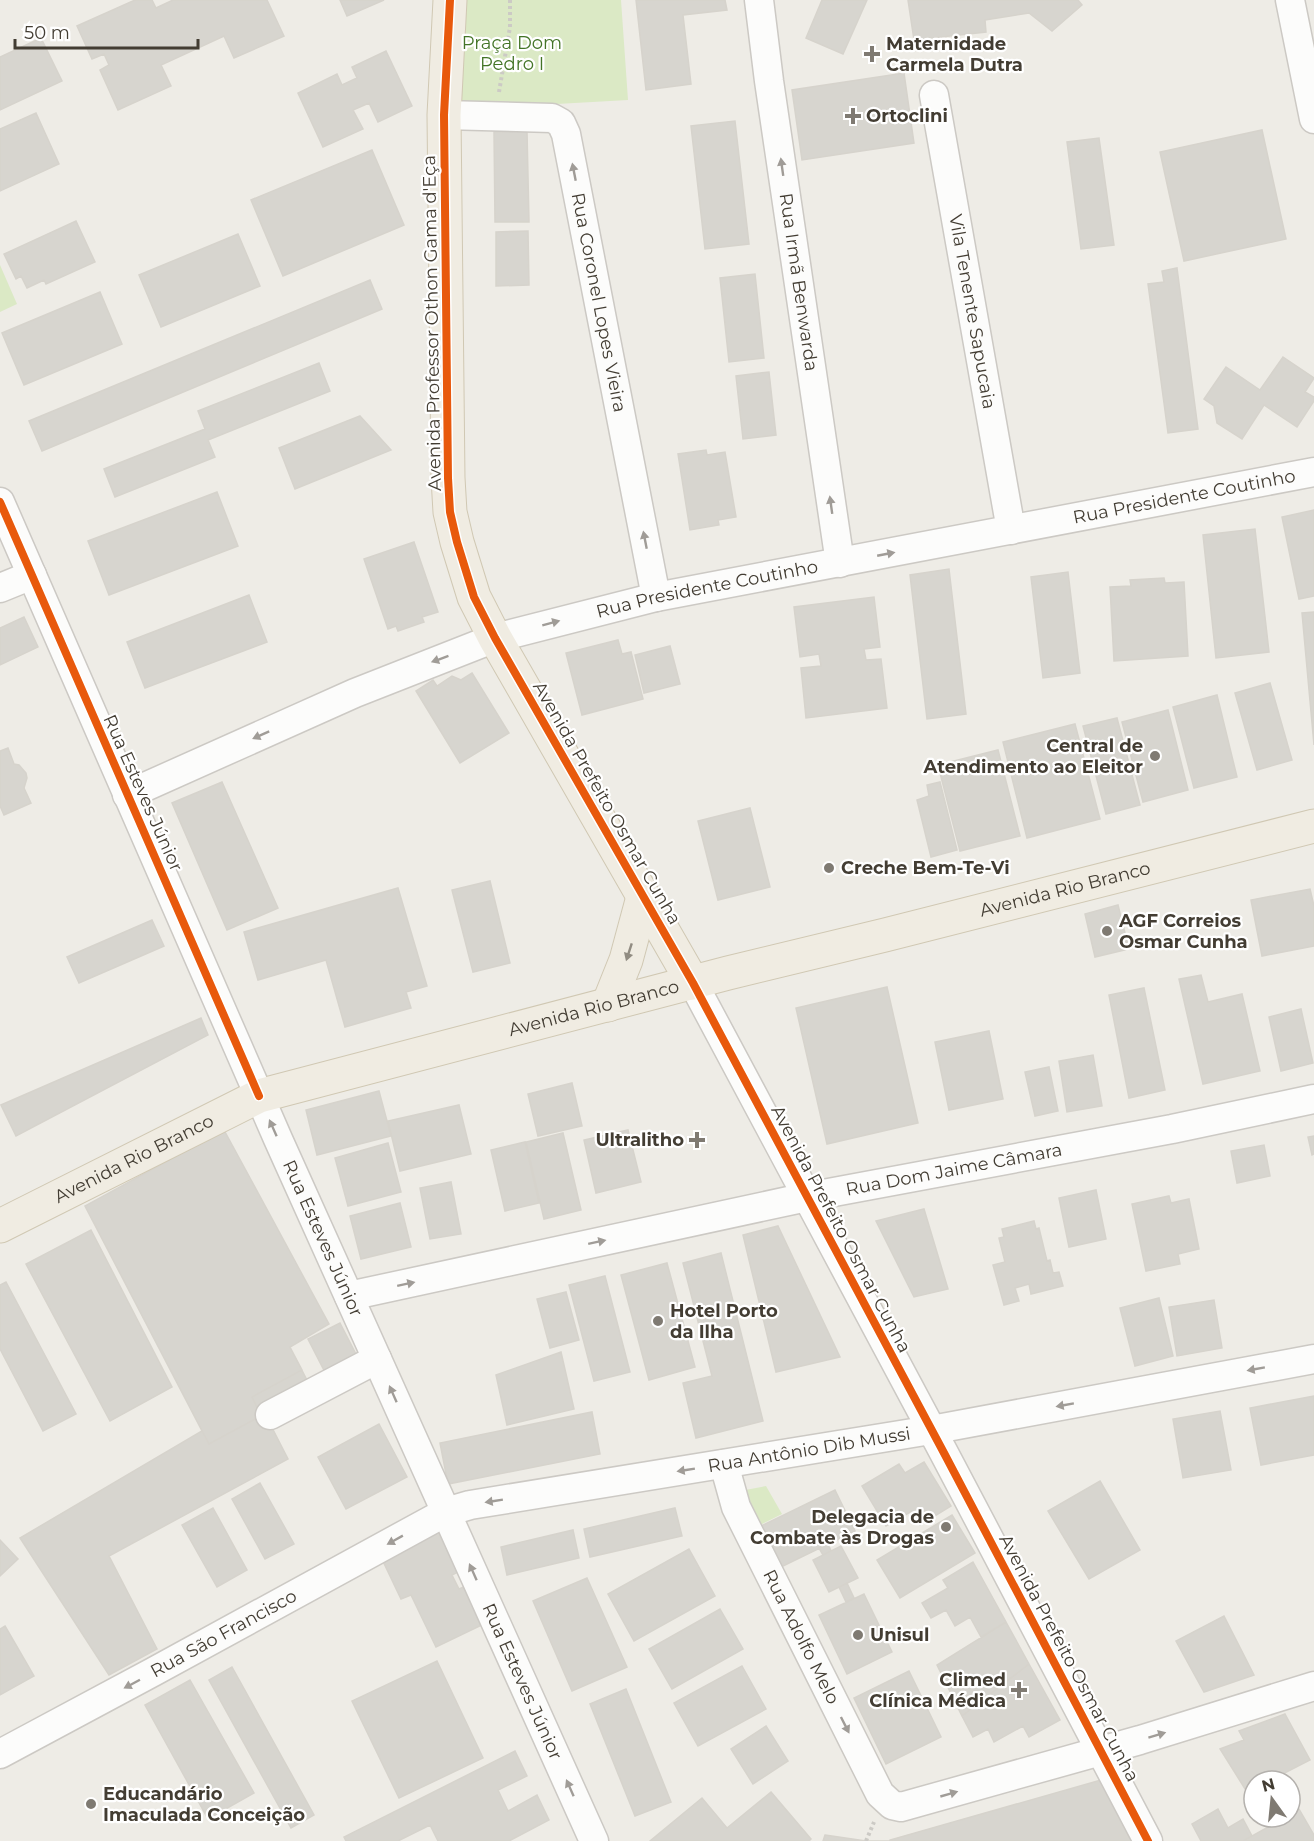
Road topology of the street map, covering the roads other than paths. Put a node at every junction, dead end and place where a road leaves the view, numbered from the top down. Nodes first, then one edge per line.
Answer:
1 (450, 0) edge
2 (759, 0) edge
3 (1290, 0) edge
4 (934, 95) dead end
5 (1312, 101) edge
6 (444, 116) junction
7 (1314, 472) edge
8 (0, 502) edge
9 (1011, 530) junction
10 (840, 563) junction
11 (32, 575) junction
12 (0, 588) edge
13 (656, 597) junction
14 (495, 638) junction
15 (127, 795) junction
16 (1314, 826) edge
17 (644, 897) junction
18 (693, 983) junction
19 (608, 1005) junction
20 (259, 1096) junction
21 (1314, 1099) edge
22 (807, 1197) junction
23 (0, 1226) edge
24 (349, 1296) junction
25 (377, 1359) junction
26 (1314, 1359) edge
27 (270, 1415) dead end
28 (931, 1430) junction
29 (724, 1464) junction
30 (446, 1512) junction
31 (1314, 1686) edge
32 (1101, 1751) junction
33 (0, 1754) edge
34 (594, 1841) edge
35 (1148, 1841) edge

1 - 6 main road, Avenida Professor Othon Gama d'Eça
10 -> 2 street, Rua Irmã Benwarda
3 - 5 street
4 - 9 street, Vila Tenente Sapucaia
13 -> 6 street, Rua Coronel Lopes Vieira
6 - 14 main road, Avenida Professor Othon Gama d'Eça
7 - 9 street, Rua Presidente Coutinho
8 - 11 street, Rua Esteves Júnior
10 -> 9 street, Rua Presidente Coutinho
10 - 13 street, Rua Presidente Coutinho
11 - 12 street
11 - 15 street, Rua Esteves Júnior
14 -> 13 street, Rua Presidente Coutinho
14 -> 15 street, Rua Presidente Coutinho
14 - 17 main road, Avenida Prefeito Osmar Cunha
15 - 20 street, Rua Esteves Júnior
16 - 18 main road, Avenida Rio Branco
17 - 18 main road, Avenida Prefeito Osmar Cunha
17 -> 19 main road
18 - 19 main road, Avenida Rio Branco
18 - 22 street, Avenida Prefeito Osmar Cunha
19 - 20 main road, Avenida Rio Branco
20 - 23 main road, Avenida Rio Branco
24 -> 20 street, Rua Esteves Júnior
21 - 22 street, Rua Dom Jaime Câmara
24 -> 22 street, Rua Dom Jaime Câmara
22 - 28 street, Avenida Prefeito Osmar Cunha
24 - 25 street, Rua Esteves Júnior
25 - 27 street
30 -> 25 street, Rua Esteves Júnior
26 -> 28 street, Rua Antônio Dib Mussi
28 - 29 street, Rua Antônio Dib Mussi
28 - 32 street, Avenida Prefeito Osmar Cunha
29 -> 30 street, Rua Antônio Dib Mussi
29 -> 32 street, Rua Adolfo Melo
30 -> 33 street, Rua São Francisco
34 -> 30 street, Rua Esteves Júnior
32 -> 31 street
32 - 35 street, Avenida Prefeito Osmar Cunha

